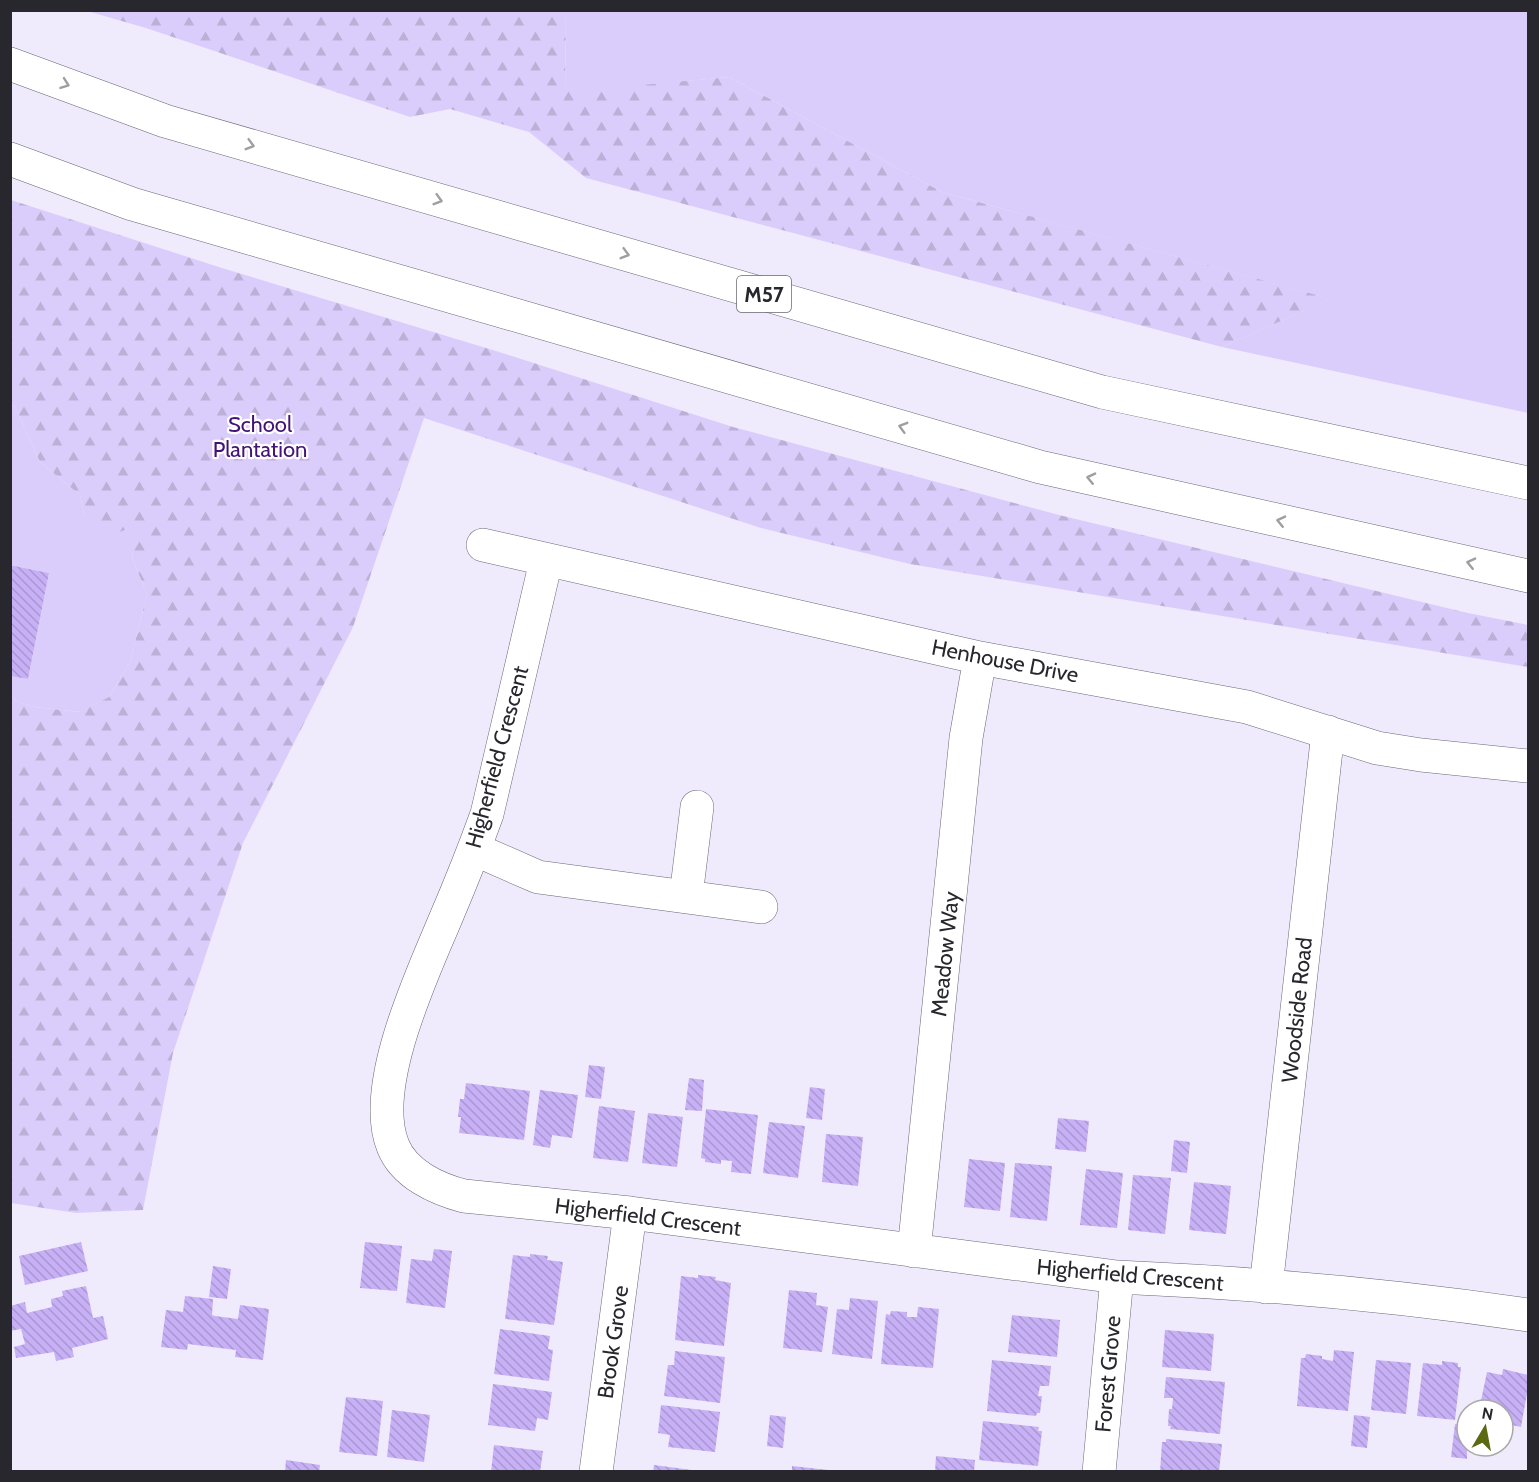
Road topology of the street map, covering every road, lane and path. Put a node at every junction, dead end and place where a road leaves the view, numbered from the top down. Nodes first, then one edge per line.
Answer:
1 (10, 64) edge
2 (10, 159) edge
3 (1528, 483) edge
4 (483, 545) dead end
5 (546, 561) junction
6 (1528, 576) edge
7 (980, 658) junction
8 (1328, 732) junction
9 (1528, 766) edge
10 (697, 807) dead end
11 (474, 849) junction
12 (686, 897) junction
13 (761, 907) dead end
14 (630, 1214) junction
15 (914, 1251) junction
16 (1117, 1277) junction
17 (1266, 1287) junction
18 (1528, 1315) edge
19 (596, 1472) edge
20 (1099, 1472) edge

1 -> 3 main road, M57
6 -> 2 main road
4 - 5 main road, Henhouse Drive
5 - 7 main road, Henhouse Drive
5 - 11 main road, Higherfield Crescent
7 - 8 main road, Henhouse Drive
7 - 15 main road, Meadow Way
8 - 9 main road, Henhouse Drive
8 - 17 main road, Woodside Road
10 - 12 main road
11 - 12 main road
11 - 14 main road, Higherfield Crescent
12 - 13 main road
14 - 15 main road, Higherfield Crescent
14 - 19 main road, Brook Grove
15 - 16 main road, Higherfield Crescent
16 - 17 main road, Higherfield Crescent
16 - 20 main road, Forest Grove
17 - 18 main road, Higherfield Crescent

